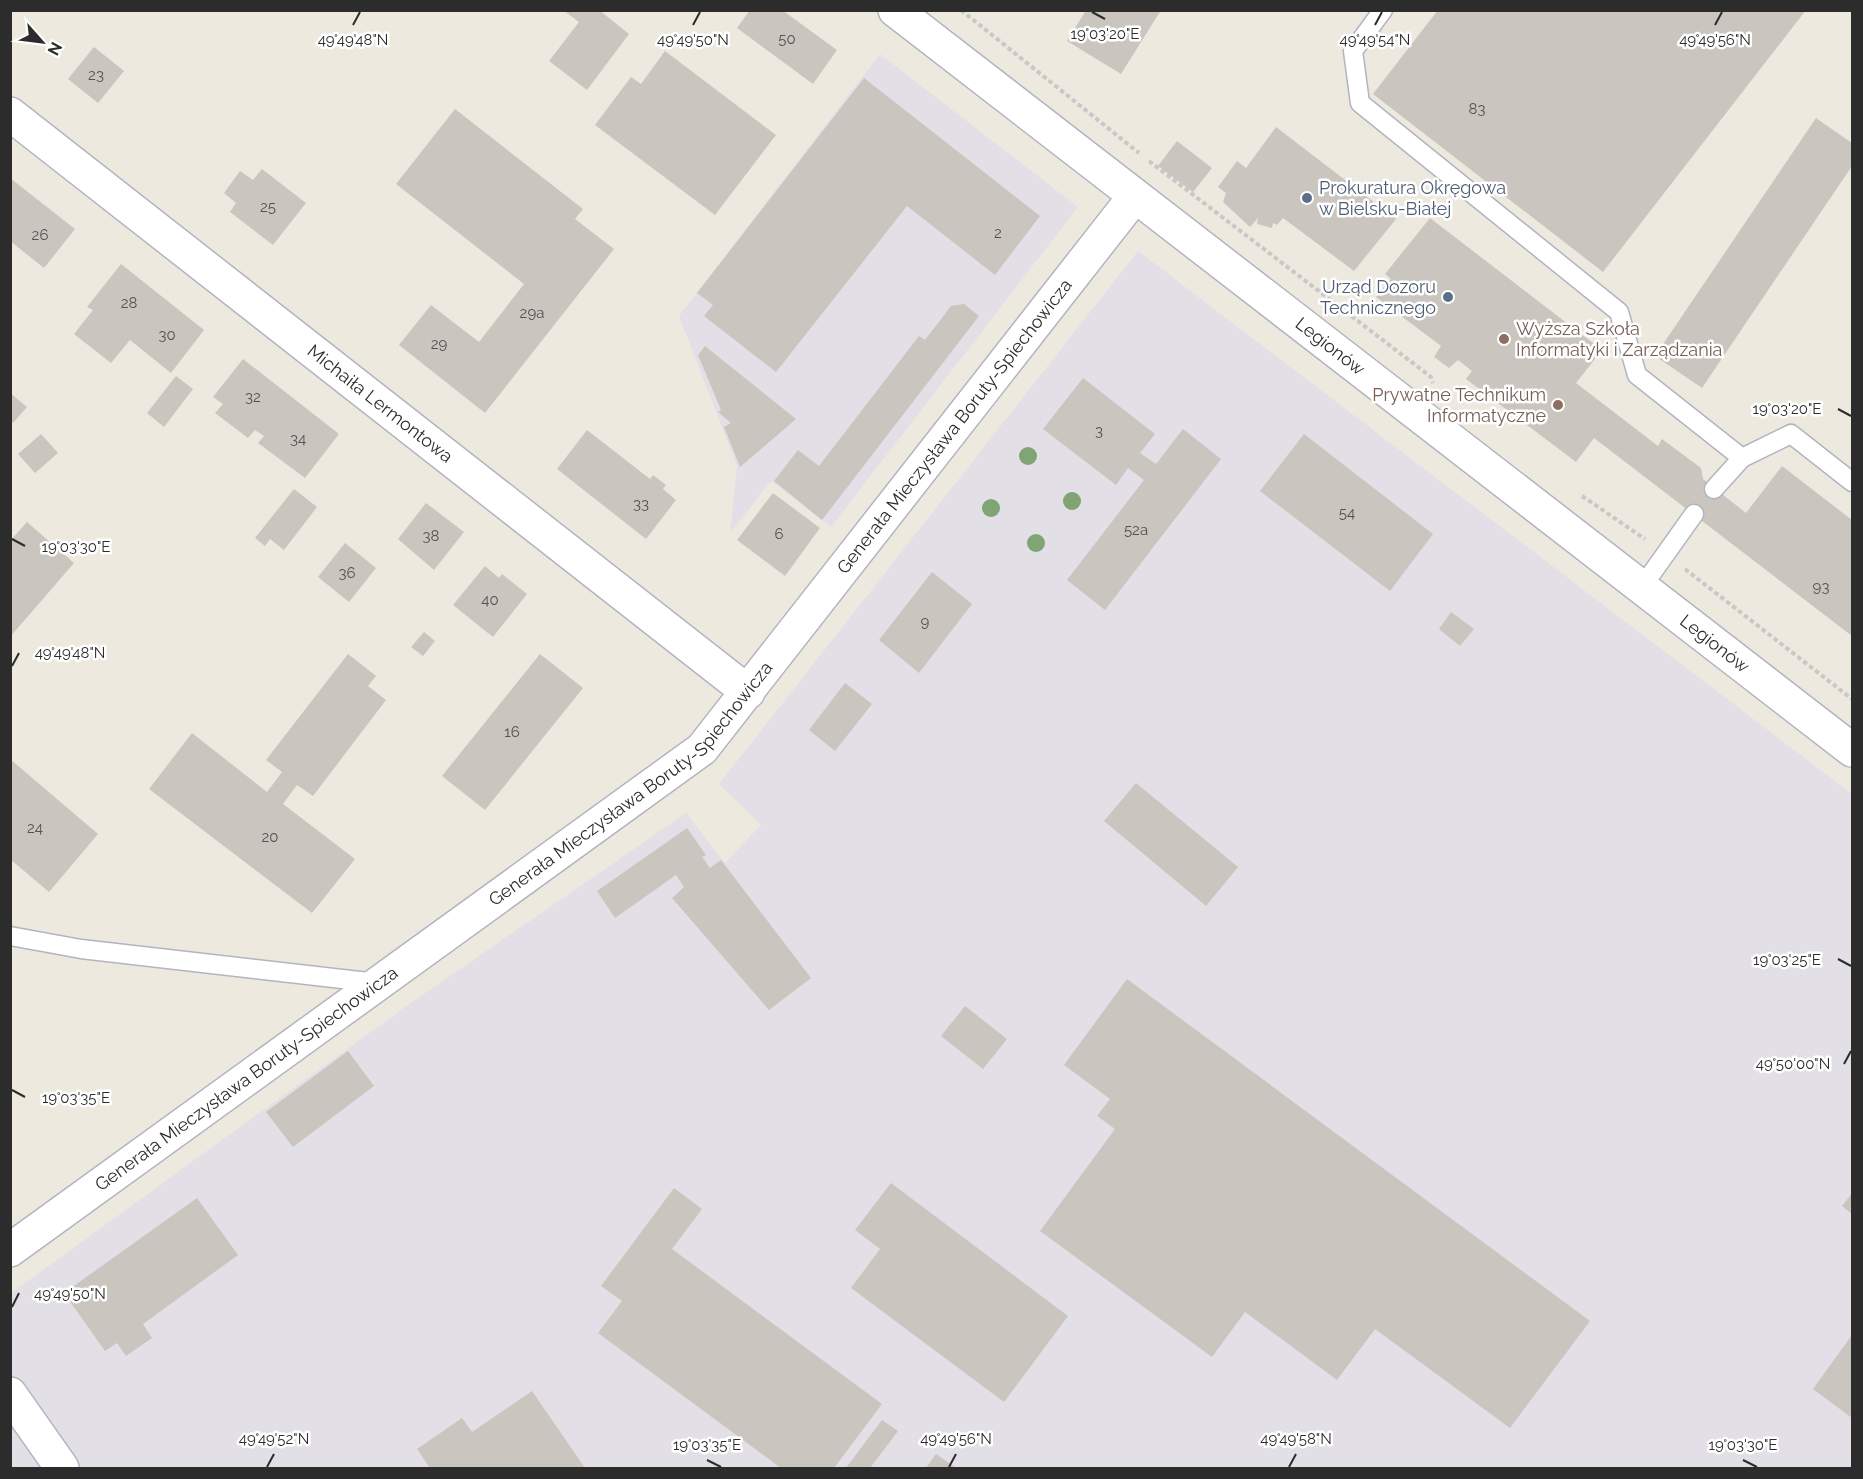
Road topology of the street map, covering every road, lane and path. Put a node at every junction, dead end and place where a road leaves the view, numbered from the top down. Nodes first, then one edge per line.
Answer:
1 (895, 10) edge
2 (961, 10) edge
3 (1383, 10) edge
4 (10, 114) edge
5 (1135, 196) junction
6 (1436, 390) dead end
7 (1742, 458) junction
8 (1852, 482) edge
9 (1573, 489) dead end
10 (1714, 489) dead end
11 (1694, 514) dead end
12 (1667, 555) junction
13 (1642, 587) junction
14 (748, 692) junction
15 (1852, 699) edge
16 (1852, 750) edge
17 (10, 936) edge
18 (379, 983) junction
19 (10, 1250) edge
20 (10, 1394) edge
21 (62, 1468) edge

1 - 5 street, Legionów
2 - 6 path
3 - 7 lane
4 - 14 street, Michaiła Lermontowa
5 - 13 street, Legionów
5 - 14 street, Generała Mieczysława Boruty-Spiechowicza
7 - 8 lane
7 - 10 lane
9 - 12 path
11 - 12 lane
12 - 13 lane
12 - 15 path
13 - 16 street, Legionów
14 - 18 street, Generała Mieczysława Boruty-Spiechowicza
17 - 18 lane
18 - 19 street, Generała Mieczysława Boruty-Spiechowicza
20 - 21 street

